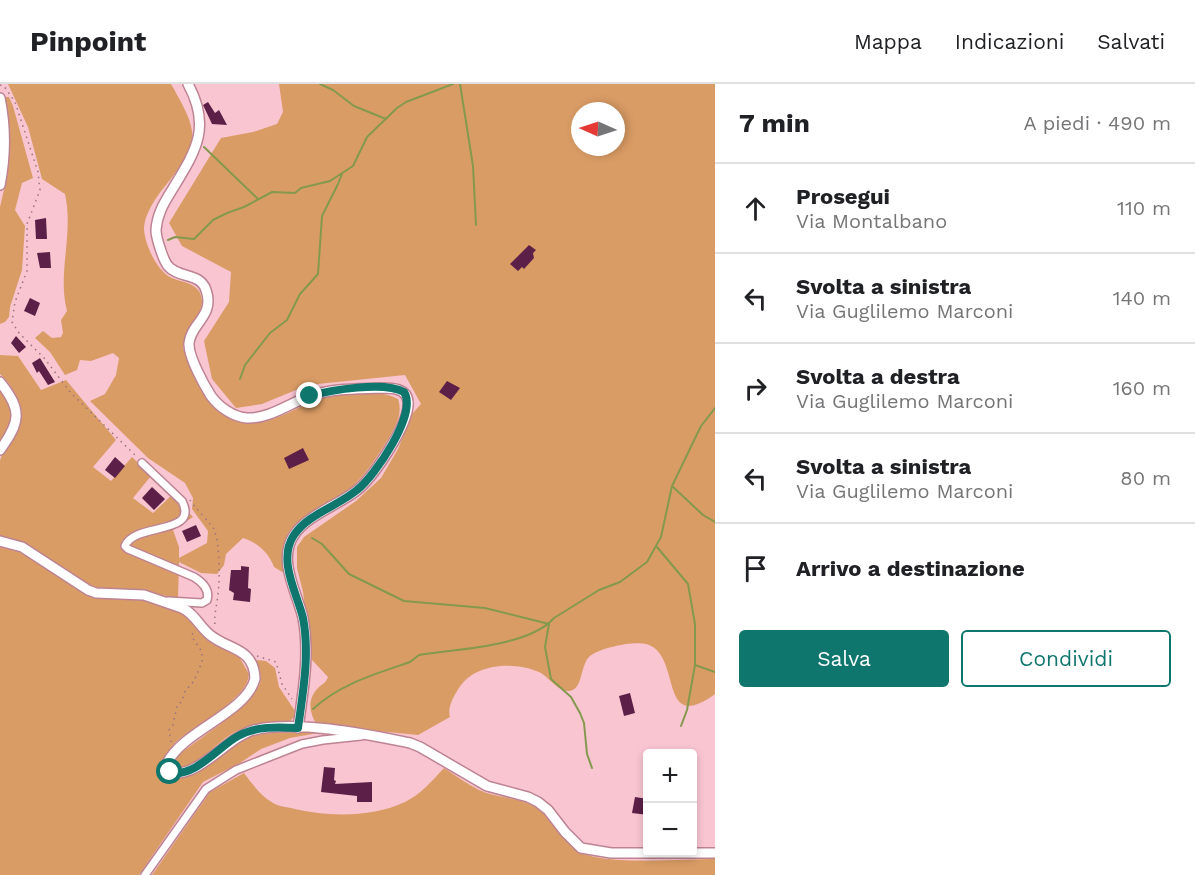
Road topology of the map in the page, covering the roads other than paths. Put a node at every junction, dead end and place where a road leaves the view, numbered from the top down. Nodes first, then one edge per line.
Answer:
1 (188, 84) edge
2 (0, 98) edge
3 (0, 185) edge
4 (0, 382) edge
5 (0, 450) edge
6 (142, 464) road end
7 (0, 541) edge
8 (163, 600) junction
9 (298, 728) junction
10 (367, 736) junction
11 (715, 853) edge
12 (145, 875) edge

1 - 9 street
2 - 3 street
4 - 5 street
6 - 8 street
7 - 8 street
8 - 9 street
9 - 10 street
10 - 11 street
10 - 12 street

